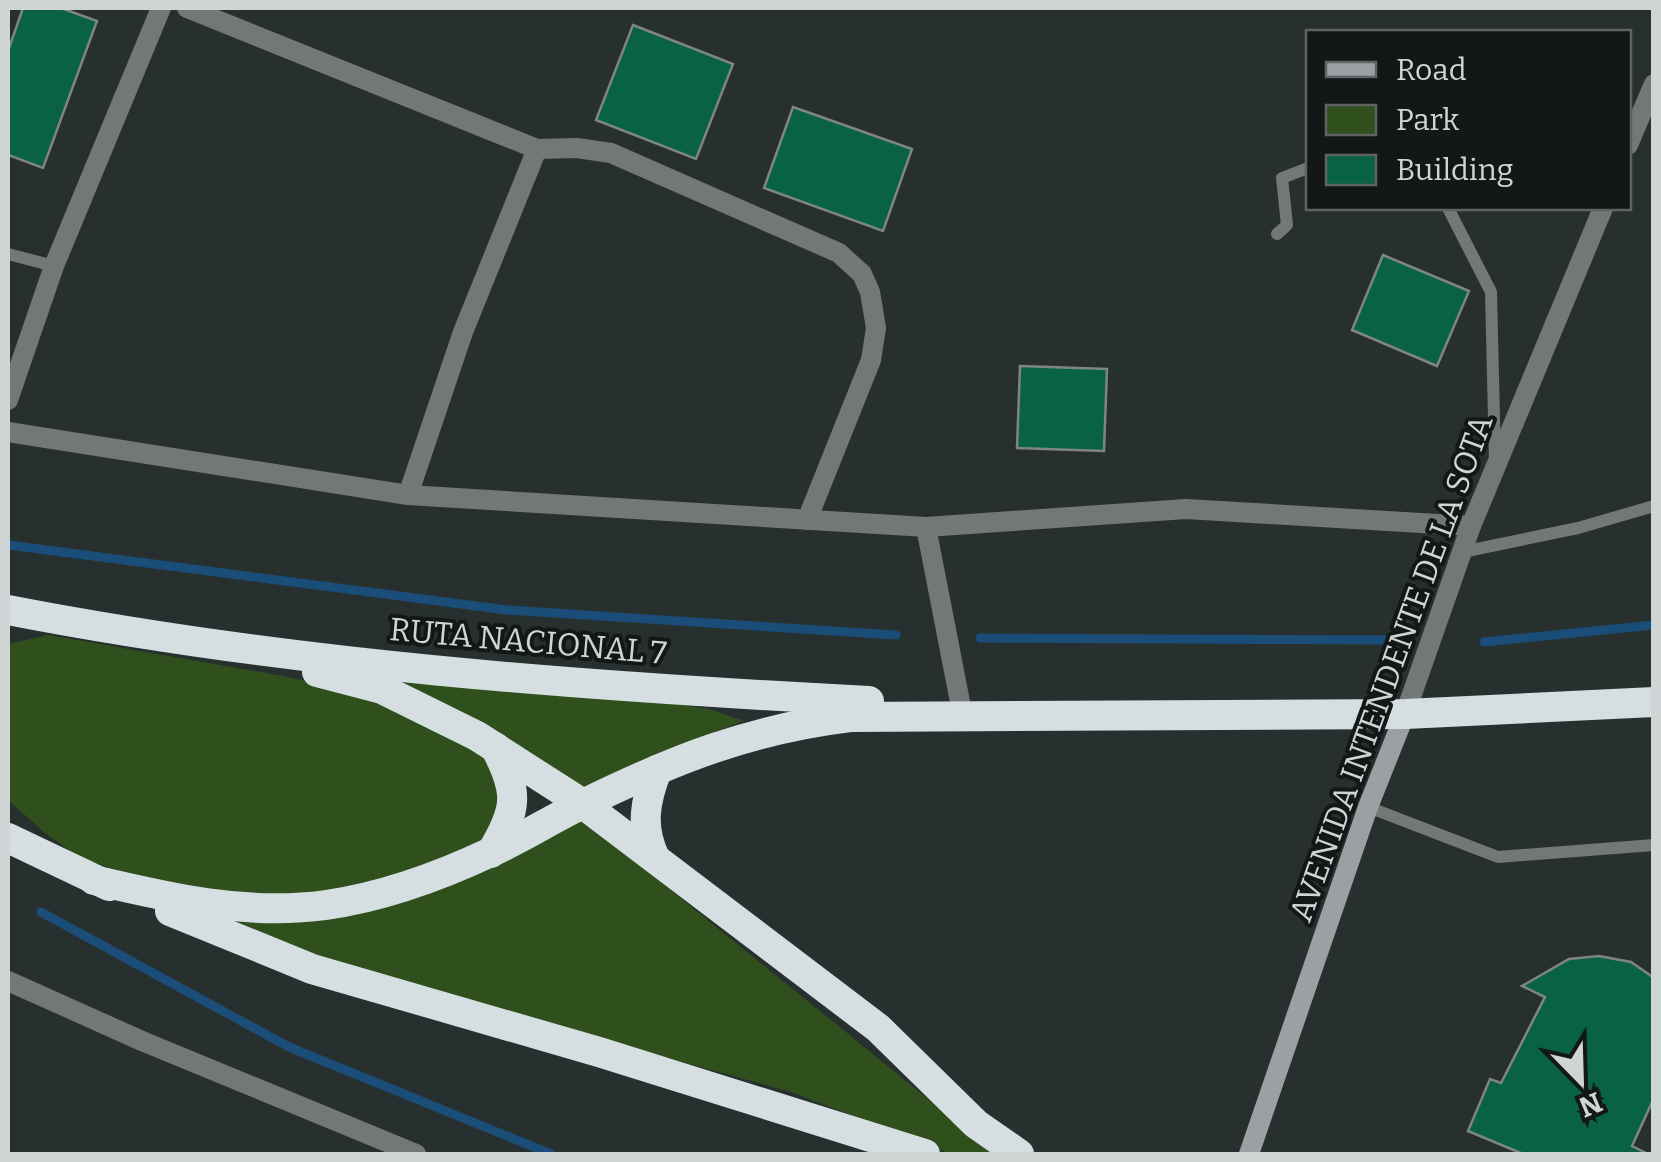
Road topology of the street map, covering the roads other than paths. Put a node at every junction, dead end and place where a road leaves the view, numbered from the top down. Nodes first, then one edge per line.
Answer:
1 (161, 8) edge
2 (187, 8) edge
3 (1654, 84) edge
4 (1631, 138) edge
5 (537, 148) junction
6 (1306, 169) edge
7 (1449, 210) edge
8 (1601, 210) edge
9 (1277, 234) dead end
10 (8, 254) edge
11 (54, 266) junction
12 (8, 400) edge
13 (8, 432) edge
14 (1495, 468) junction
15 (408, 495) junction
16 (1654, 506) edge
17 (807, 520) junction
18 (1471, 526) junction
19 (926, 527) junction
20 (1462, 552) junction
21 (17, 617) edge
22 (148, 636) junction
23 (1654, 702) edge
24 (960, 708) junction
25 (1405, 714) junction
26 (1046, 715) junction
27 (495, 747) junction
28 (657, 770) junction
29 (582, 804) junction
30 (1368, 807) junction
31 (9, 835) edge
32 (1654, 844) edge
33 (491, 852) junction
34 (656, 858) junction
35 (94, 880) junction
36 (8, 981) edge
37 (416, 1154) edge
38 (925, 1154) edge
39 (1019, 1154) edge
40 (1249, 1154) edge

1 - 11 street
2 - 5 street
3 - 4 street
5 - 15 street
5 - 17 street
6 - 9 lane
7 - 14 lane
8 - 14 street, AVENIDA INTENDENTE DE LA SOTA
10 - 11 lane
11 - 12 street
13 - 15 street
14 - 18 street, AVENIDA INTENDENTE DE LA SOTA
15 - 17 street
16 - 20 lane
17 - 19 street
18 - 19 street
18 - 20 street, AVENIDA INTENDENTE DE LA SOTA
19 - 24 street
20 - 25 street, AVENIDA INTENDENTE DE LA SOTA
21 - 22 highway, RUTA NACIONAL 7
22 - 24 highway, RUTA NACIONAL 7
22 - 27 highway
23 - 25 highway, RUTA NACIONAL 7
24 - 26 highway, RUTA NACIONAL 7
25 - 26 highway, RUTA NACIONAL 7
25 - 30 street, AVENIDA INTENDENTE DE LA SOTA
26 - 28 highway, RUTA NACIONAL 7
27 - 29 highway
27 - 33 highway
28 - 29 highway, RUTA NACIONAL 7
28 - 34 highway
29 - 33 highway, RUTA NACIONAL 7
29 - 34 highway
30 - 32 lane
30 - 40 street, AVENIDA INTENDENTE DE LA SOTA
31 - 35 highway
33 - 35 highway, RUTA NACIONAL 7
34 - 39 highway
35 - 38 highway
36 - 37 street

